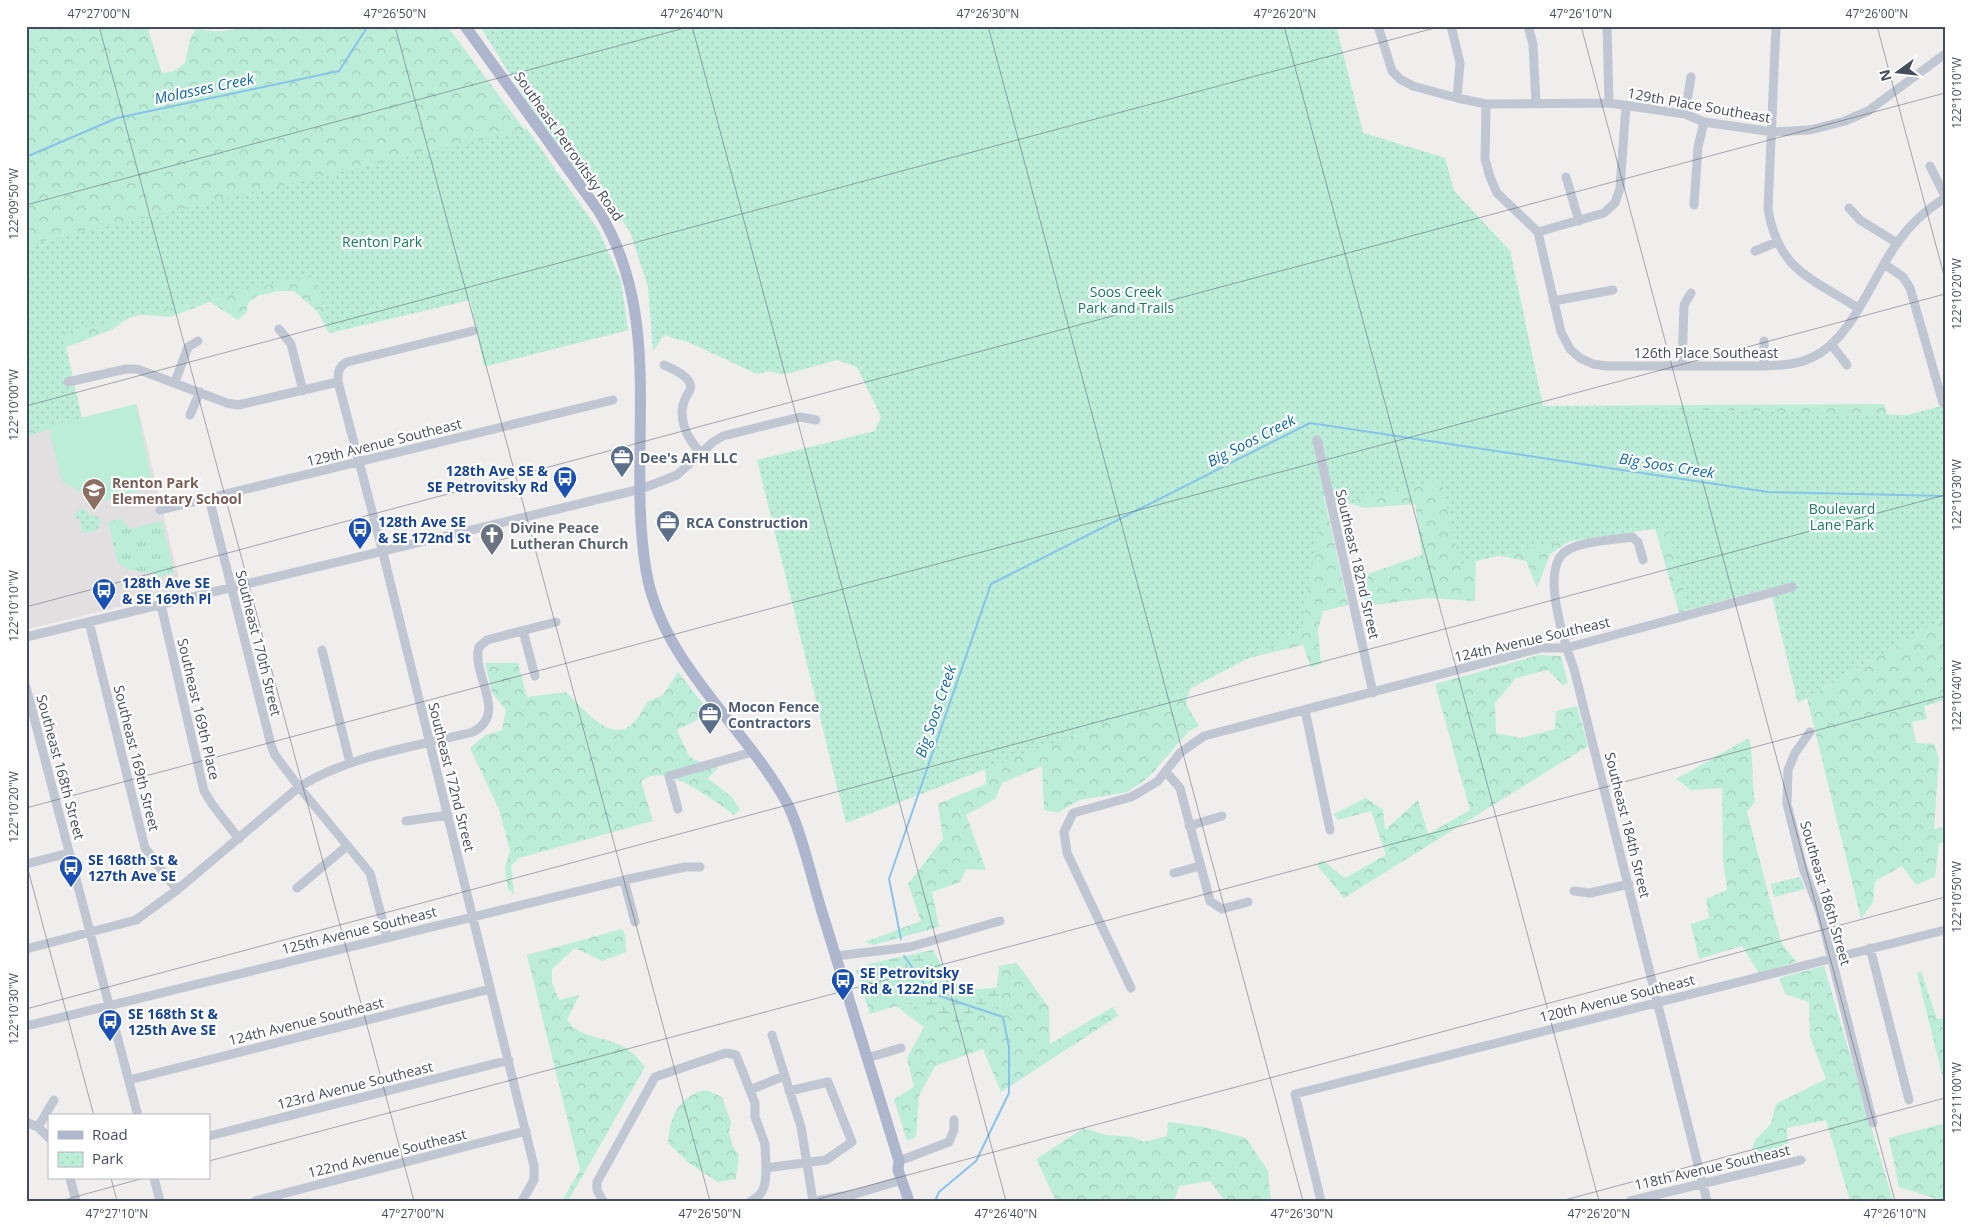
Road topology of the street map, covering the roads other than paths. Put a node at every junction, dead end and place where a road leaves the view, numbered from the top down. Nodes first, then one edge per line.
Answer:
1 (465, 26) edge
2 (1378, 26) edge
3 (1451, 26) edge
4 (1528, 26) edge
5 (1607, 26) edge
6 (1776, 26) edge
7 (1945, 54) edge
8 (1691, 77) dead end
9 (1457, 98) junction
10 (1610, 102) junction
11 (1486, 104) junction
12 (1536, 104) junction
13 (1626, 105) junction
14 (1685, 114) junction
15 (1704, 122) junction
16 (1773, 132) junction
17 (1930, 166) dead end
18 (1566, 177) dead end
19 (1945, 197) edge
20 (1694, 205) dead end
21 (1849, 208) dead end
22 (1578, 221) junction
23 (1538, 232) junction
24 (1777, 242) junction
25 (1897, 243) junction
26 (1755, 251) dead end
27 (1884, 264) junction
28 (1613, 290) dead end
29 (1691, 293) dead end
30 (1553, 301) junction
31 (1858, 308) junction
32 (279, 329) dead end
33 (473, 331) dead end
34 (198, 341) dead end
35 (1764, 341) dead end
36 (1831, 344) junction
37 (664, 365) dead end
38 (1682, 365) junction
39 (1846, 365) dead end
40 (1764, 366) junction
41 (68, 382) dead end
42 (175, 382) junction
43 (338, 382) junction
44 (303, 391) junction
45 (200, 392) junction
46 (613, 400) dead end
47 (1943, 403) dead end
48 (190, 415) dead end
49 (816, 420) dead end
50 (1317, 440) dead end
51 (701, 453) junction
52 (360, 462) junction
53 (641, 489) junction
54 (210, 498) junction
55 (160, 510) dead end
56 (382, 551) junction
57 (1643, 560) dead end
58 (1792, 587) dead end
59 (231, 588) junction
60 (161, 605) junction
61 (89, 622) junction
62 (556, 622) dead end
63 (523, 631) junction
64 (26, 638) edge
65 (1566, 648) junction
66 (322, 650) dead end
67 (534, 676) dead end
68 (26, 687) edge
69 (1373, 693) junction
70 (1305, 710) junction
71 (1810, 732) dead end
72 (430, 744) junction
73 (752, 752) junction
74 (350, 764) junction
75 (1166, 773) junction
76 (298, 787) junction
77 (678, 809) dead end
78 (448, 815) junction
79 (1222, 816) dead end
80 (406, 821) dead end
81 (1190, 826) junction
82 (1330, 830) dead end
83 (239, 838) junction
84 (347, 846) junction
85 (69, 853) junction
86 (26, 864) edge
87 (1200, 866) junction
88 (700, 867) dead end
89 (1174, 873) dead end
90 (624, 880) junction
91 (1629, 884) junction
92 (297, 888) dead end
93 (177, 890) junction
94 (1574, 890) dead end
95 (1248, 902) dead end
96 (472, 917) junction
97 (1000, 921) dead end
98 (635, 922) dead end
99 (1945, 930) edge
100 (91, 934) junction
101 (388, 937) junction
102 (1870, 948) junction
103 (26, 949) edge
104 (836, 956) junction
105 (1831, 958) junction
106 (1131, 988) dead end
107 (490, 990) junction
108 (1658, 1002) junction
109 (109, 1006) junction
110 (26, 1026) edge
111 (772, 1035) dead end
112 (901, 1048) dead end
113 (867, 1058) junction
114 (508, 1060) junction
115 (784, 1076) junction
116 (129, 1080) junction
117 (750, 1090) junction
118 (790, 1091) junction
119 (54, 1100) dead end
120 (1909, 1100) dead end
121 (138, 1114) edge
122 (954, 1120) dead end
123 (26, 1122) edge
124 (1872, 1123) dead end
125 (38, 1127) junction
126 (526, 1131) junction
127 (210, 1136) edge
128 (48, 1137) edge
129 (1801, 1160) dead end
130 (899, 1161) junction
131 (809, 1163) junction
132 (766, 1168) junction
133 (71, 1180) edge
134 (155, 1180) edge
135 (902, 1180) junction
136 (1703, 1183) junction
137 (76, 1201) edge
138 (160, 1201) edge
139 (255, 1201) edge
140 (522, 1201) edge
141 (604, 1201) edge
142 (750, 1201) edge
143 (814, 1201) edge
144 (909, 1201) edge
145 (913, 1201) edge
146 (1321, 1201) edge
147 (1630, 1201) edge
148 (1707, 1201) edge

1 - 53 main road, Southeast Petrovitsky Road
2 - 9 street, 129th Place Southeast
3 - 9 street
4 - 12 street
5 - 10 street
6 - 16 street
7 - 16 street, 129th Place Southeast
8 - 14 street
9 - 11 street, 129th Place Southeast
10 - 12 street, 129th Place Southeast
10 - 13 street, 129th Place Southeast
11 - 12 street, 129th Place Southeast
11 - 23 street
13 - 14 street, 129th Place Southeast
13 - 22 street
14 - 15 street, 129th Place Southeast
15 - 16 street, 129th Place Southeast
15 - 20 street
16 - 24 street
17 - 19 street
18 - 22 street
19 - 25 street, 126th Place Southeast
21 - 25 street
22 - 23 street
23 - 30 street, 126th Place Southeast
24 - 26 street
24 - 31 street
25 - 27 street, 126th Place Southeast
27 - 31 street, 126th Place Southeast
27 - 47 street
28 - 30 street
29 - 38 street
30 - 38 street, 126th Place Southeast
31 - 36 street, 126th Place Southeast
32 - 44 street
33 - 43 street
34 - 42 street
35 - 40 street
36 - 39 street
36 - 40 street, 126th Place Southeast
37 - 51 street
38 - 40 street, 126th Place Southeast
41 - 42 street
42 - 45 street
43 - 44 street
43 - 52 street, Southeast 172nd Street
44 - 45 street
45 - 48 street
46 - 52 street, 129th Avenue Southeast
49 - 51 street
50 - 69 street, Southeast 182nd Street
51 - 53 street
52 - 54 street, 129th Avenue Southeast
52 - 56 street, Southeast 172nd Street
53 - 56 street
53 - 73 main road, Southeast Petrovitsky Road
54 - 55 street, 129th Avenue Southeast
54 - 59 street, Southeast 170th Street
56 - 59 street
56 - 72 street, Southeast 172nd Street
57 - 65 street, Southeast 184th Street
58 - 65 street, 124th Avenue Southeast
59 - 60 street
59 - 76 street, Southeast 170th Street
60 - 61 street
60 - 83 street, Southeast 169th Place
61 - 64 street
61 - 93 street, Southeast 169th Street
62 - 63 street
63 - 67 street
63 - 72 street
65 - 69 street, 124th Avenue Southeast
65 - 91 street, Southeast 184th Street
66 - 74 street
68 - 85 street, Southeast 168th Street
69 - 70 street, 124th Avenue Southeast
70 - 75 street, 124th Avenue Southeast
70 - 82 street
71 - 105 street, Southeast 186th Street
72 - 74 street
72 - 78 street, Southeast 172nd Street
73 - 77 street
73 - 104 main road, Southeast Petrovitsky Road
74 - 76 street
75 - 81 street
75 - 106 street, 124th Avenue Southeast
76 - 83 street
76 - 84 street, Southeast 170th Street
78 - 80 street
78 - 96 street, Southeast 172nd Street
79 - 81 street
81 - 87 street
83 - 93 street
84 - 92 street
84 - 101 street, Southeast 170th Street
85 - 86 street
85 - 100 street, Southeast 168th Street
87 - 89 street
87 - 95 street
88 - 90 street, 125th Avenue Southeast
90 - 96 street, 125th Avenue Southeast
90 - 98 street
91 - 94 street
91 - 108 street, Southeast 184th Street
93 - 100 street
96 - 101 street, 125th Avenue Southeast
96 - 107 street, Southeast 172nd Street
97 - 104 street
99 - 102 street, 120th Avenue Southeast
100 - 103 street
100 - 109 street, Southeast 168th Street
101 - 109 street, 125th Avenue Southeast
102 - 105 street, 120th Avenue Southeast
102 - 120 street
104 - 113 main road, Southeast Petrovitsky Road
105 - 108 street, 120th Avenue Southeast
105 - 124 street, Southeast 186th Street
107 - 114 street, Southeast 172nd Street
107 - 116 street, 124th Avenue Southeast
108 - 136 street, Southeast 184th Street
108 - 146 street, 120th Avenue Southeast
109 - 110 street, 125th Avenue Southeast
109 - 116 street, Southeast 168th Street
111 - 115 street
112 - 113 street
113 - 130 main road, Southeast Petrovitsky Road
114 - 126 street, Southeast 172nd Street
114 - 127 street, 123rd Avenue Southeast
115 - 117 street
115 - 118 street
116 - 121 street, Southeast 168th Street
117 - 132 street
117 - 141 street
118 - 131 street
118 - 131 street
119 - 125 street
122 - 130 street
123 - 125 street
125 - 128 street
126 - 139 street, 122nd Avenue Southeast
126 - 140 street, Southeast 172nd Street
129 - 136 street, 118th Avenue Southeast
130 - 135 main road, Southeast Petrovitsky Road
130 - 145 main road, Southeast Petrovitsky Road
131 - 132 street
131 - 143 street
132 - 142 street
133 - 137 street
134 - 138 street
135 - 143 street
135 - 144 main road, Southeast Petrovitsky Road
136 - 147 street, 118th Avenue Southeast
136 - 148 street, Southeast 184th Street

